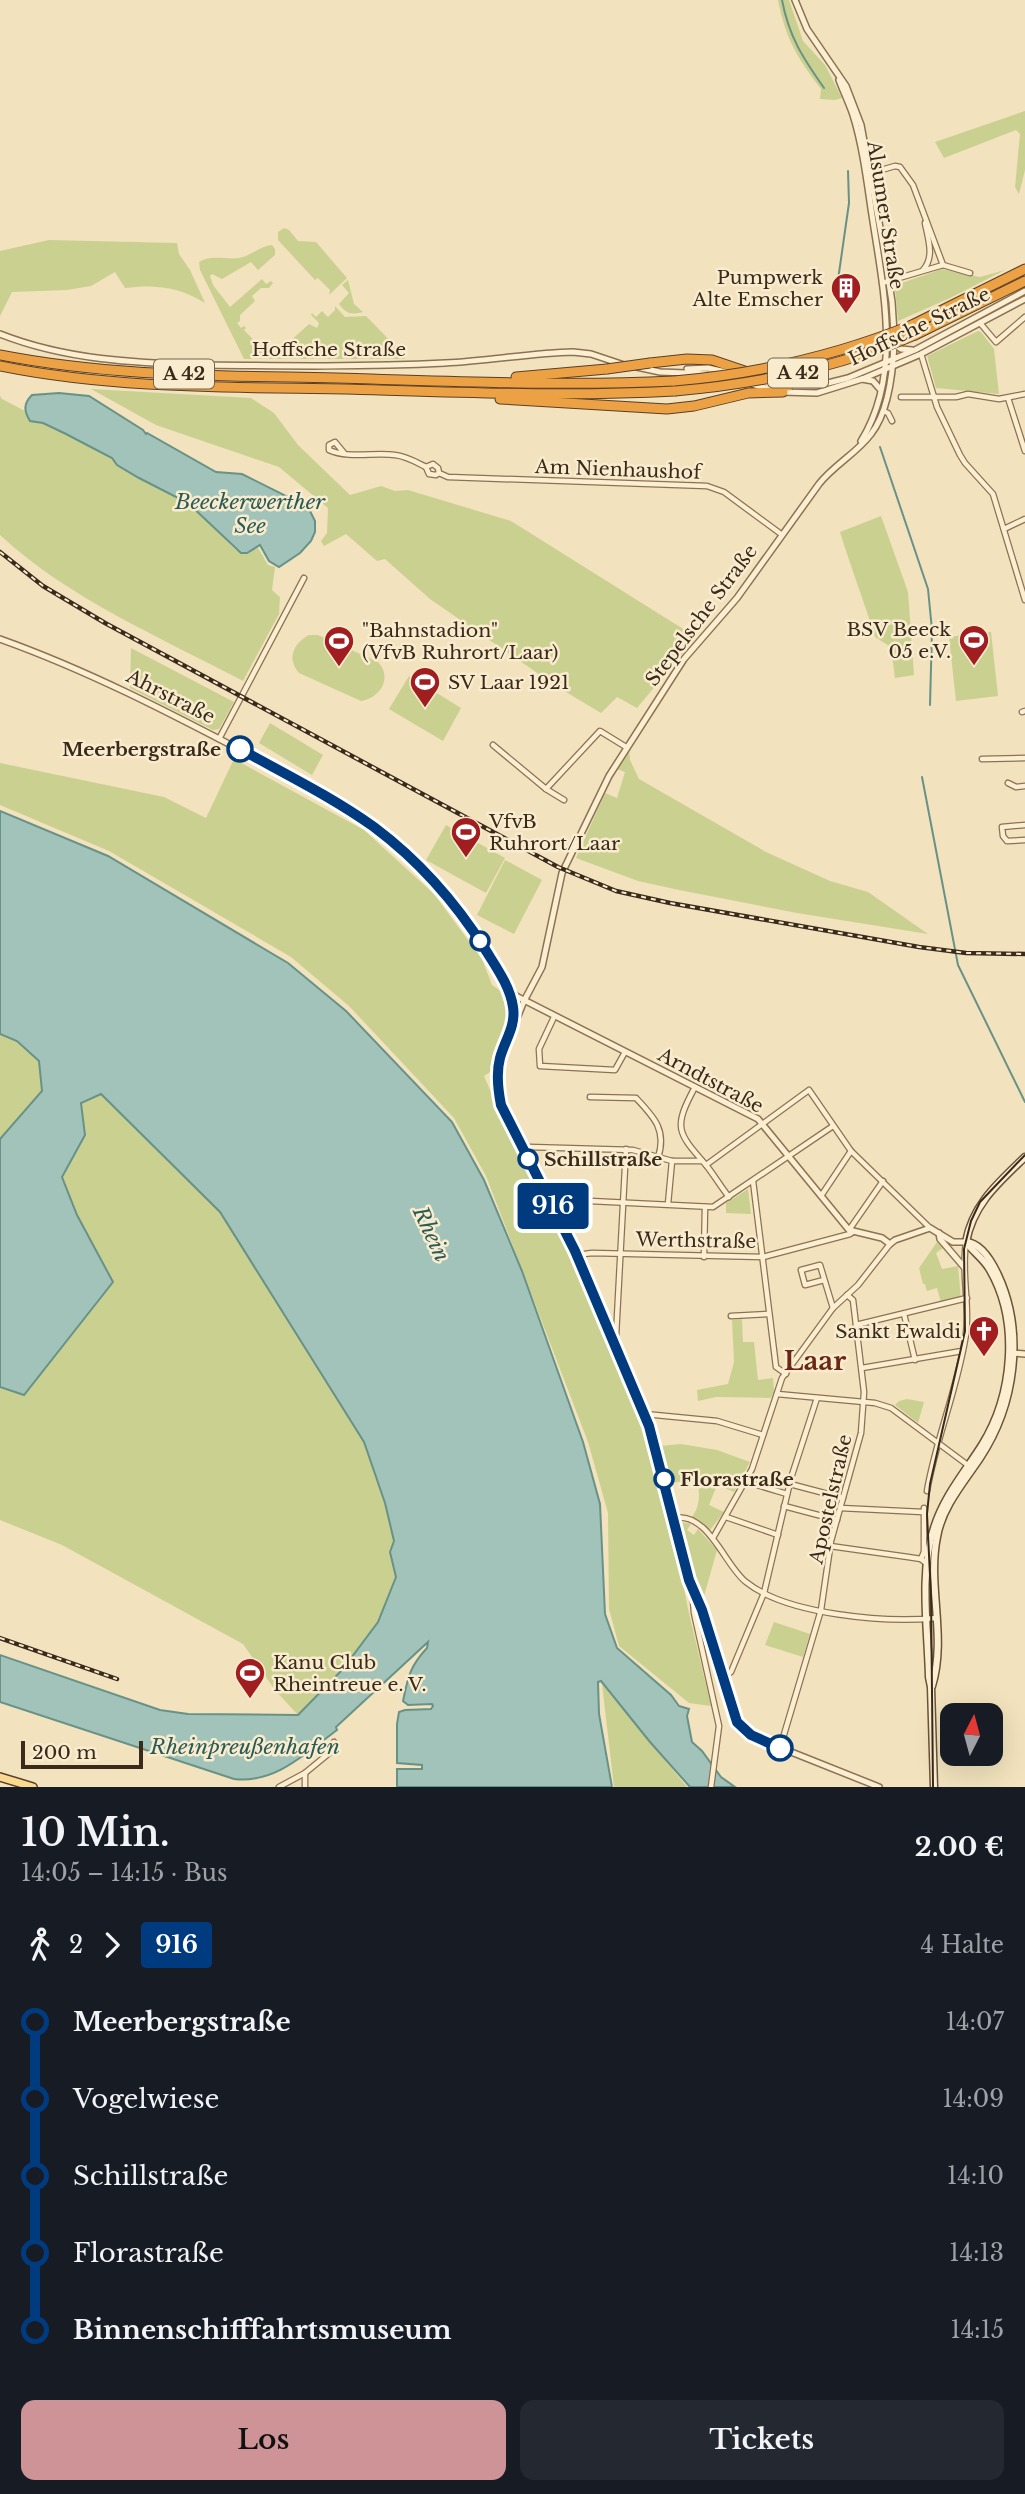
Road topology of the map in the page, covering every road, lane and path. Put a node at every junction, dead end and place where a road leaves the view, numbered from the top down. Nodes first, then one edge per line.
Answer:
1 (795, 0) edge
2 (838, 77) junction
3 (871, 173) junction
4 (922, 208) junction
5 (943, 265) junction
6 (1025, 269) edge
7 (922, 272) junction
8 (970, 273) dead end
9 (1025, 281) edge
10 (885, 282) junction
11 (1009, 284) junction
12 (1025, 292) edge
13 (1024, 300) edge
14 (1025, 317) edge
15 (980, 323) junction
16 (0, 334) edge
17 (894, 344) junction
18 (915, 350) junction
19 (921, 354) junction
20 (0, 355) edge
21 (892, 363) junction
22 (0, 366) edge
23 (885, 366) junction
24 (862, 379) junction
25 (476, 382) junction
26 (674, 386) junction
27 (816, 386) junction
28 (786, 389) junction
29 (880, 391) junction
30 (464, 392) junction
31 (817, 393) junction
32 (1025, 394) edge
33 (901, 397) dead end
34 (935, 397) junction
35 (1008, 398) junction
36 (882, 411) junction
37 (892, 421) dead end
38 (856, 447) junction
39 (1025, 451) edge
40 (344, 453) dead end
41 (1025, 519) edge
42 (1004, 529) junction
43 (781, 534) junction
44 (304, 578) dead end
45 (1025, 600) edge
46 (0, 639) edge
47 (219, 738) junction
48 (493, 745) dead end
49 (626, 747) junction
50 (1025, 758) edge
51 (982, 759) dead end
52 (1007, 783) dead end
53 (1025, 786) edge
54 (546, 789) junction
55 (564, 800) dead end
56 (1025, 825) edge
57 (1025, 840) edge
58 (505, 984) junction
59 (524, 1001) junction
60 (554, 1017) junction
61 (514, 1023) junction
62 (625, 1052) junction
63 (695, 1087) junction
64 (590, 1097) dead end
65 (762, 1124) junction
66 (833, 1126) junction
67 (626, 1149) junction
68 (523, 1150) junction
69 (851, 1151) junction
70 (789, 1157) junction
71 (1025, 1157) edge
72 (659, 1158) junction
73 (672, 1161) junction
74 (704, 1163) junction
75 (753, 1181) junction
76 (883, 1181) junction
77 (821, 1196) junction
78 (729, 1197) junction
79 (549, 1199) junction
80 (624, 1201) junction
81 (668, 1204) junction
82 (705, 1207) junction
83 (930, 1228) junction
84 (851, 1231) junction
85 (939, 1233) junction
86 (966, 1242) junction
87 (890, 1244) junction
88 (620, 1254) junction
89 (577, 1255) junction
90 (704, 1257) junction
91 (763, 1258) junction
92 (964, 1267) junction
93 (824, 1280) junction
94 (846, 1296) junction
95 (967, 1298) junction
96 (833, 1308) junction
97 (769, 1314) junction
98 (904, 1314) junction
99 (731, 1316) dead end
100 (856, 1325) junction
101 (613, 1338) junction
102 (962, 1351) junction
103 (1011, 1354) junction
104 (1025, 1354) edge
105 (915, 1360) junction
106 (862, 1368) junction
107 (786, 1374) junction
108 (777, 1394) junction
109 (817, 1398) junction
110 (863, 1402) junction
111 (645, 1414) junction
112 (763, 1435) junction
113 (937, 1441) junction
114 (970, 1466) junction
115 (747, 1482) junction
116 (790, 1484) junction
117 (926, 1491) dead end
118 (788, 1494) junction
119 (843, 1498) junction
120 (785, 1506) junction
121 (840, 1508) junction
122 (726, 1517) junction
123 (674, 1518) junction
124 (836, 1520) junction
125 (778, 1535) junction
126 (713, 1538) junction
127 (830, 1546) junction
128 (924, 1561) junction
129 (692, 1588) junction
130 (764, 1593) junction
131 (702, 1610) junction
132 (821, 1610) junction
133 (694, 1613) junction
134 (938, 1618) junction
135 (928, 1619) junction
136 (724, 1676) junction
137 (931, 1687) junction
138 (334, 1742) dead end
139 (780, 1748) junction
140 (305, 1773) junction
141 (0, 1780) edge
142 (17, 1787) edge
143 (33, 1787) edge
144 (279, 1787) edge
145 (306, 1787) edge
146 (711, 1787) edge
147 (880, 1787) edge
148 (934, 1787) edge

1 - 2 street, Alsumer Straße
2 - 3 street, Alsumer Straße
2 - 10 street, Alsumer Straße
3 - 4 street
3 - 10 street, Alsumer Straße
4 - 5 street
4 - 7 street
5 - 7 street
5 - 8 street
6 - 11 highway, A 42
7 - 10 street
9 - 11 highway, A 42
10 - 17 street, Alsumer Straße
10 - 23 street, Alsumer Straße
11 - 26 highway, A 42, bridge
12 - 18 street, Hoffsche Straße
13 - 15 street, Hoffsche Straße
14 - 15 street
15 - 19 street, Hoffsche Straße
16 - 28 street, Hoffsche Straße
17 - 18 street
17 - 21 street, Alsumer Straße
18 - 21 street, Hoffsche Straße
19 - 21 street, Hoffsche Straße
19 - 34 street
20 - 25 highway, A 42
21 - 23 street, Hoffsche Straße
21 - 36 street, Stepelsche Straße
22 - 30 highway, A 42
23 - 24 street, Hoffsche Straße
23 - 27 street, Hoffsche Straße
23 - 29 street, Stepelsche Straße
24 - 29 street
24 - 31 street, Hoffsche Straße
25 - 26 highway, A 42
25 - 28 highway, bridge
26 - 30 highway, A 42
27 - 28 street, Hoffsche Straße
27 - 31 street
28 - 30 highway
28 - 31 street, Hoffsche Straße
29 - 38 street, Stepelsche Straße
32 - 35 street
33 - 34 street
34 - 35 street
34 - 42 street
35 - 39 street
36 - 37 street
36 - 38 street, Stepelsche Straße
38 - 43 street, Stepelsche Straße
40 - 43 street, Am Nienhaushof
41 - 42 street
42 - 45 street
43 - 49 street, Stepelsche Straße
44 - 47 street
46 - 47 street, Ahrstraße
47 - 58 street, Ahrstraße
48 - 54 street
49 - 54 street
49 - 59 street, Stepelsche Straße
50 - 51 street
52 - 53 street
54 - 55 street
56 - 57 street
58 - 59 street, Ahrstraße
58 - 61 street
59 - 60 street, Arndtstraße
59 - 61 street, Stepelsche Straße
60 - 62 street, Arndtstraße
60 - 62 street
61 - 68 street, Stepelsche Straße
62 - 63 street, Arndtstraße
63 - 65 street, Arndtstraße
63 - 74 street
64 - 72 street
65 - 66 street
65 - 70 street, Arndtstraße
65 - 74 street
66 - 69 street
66 - 70 street
67 - 68 street
67 - 72 street
67 - 80 street
68 - 79 street, Stepelsche Straße
69 - 76 street
69 - 77 street
70 - 75 street
70 - 77 street, Arndtstraße
71 - 86 main road
72 - 73 street
73 - 74 street
73 - 81 street
74 - 78 street
75 - 78 street
75 - 91 street
76 - 83 street
76 - 84 street
77 - 84 street, Arndtstraße
78 - 82 street
79 - 80 street
79 - 89 street, Stepelsche Straße
80 - 81 street
80 - 88 street
81 - 82 street
82 - 90 street
83 - 85 street
83 - 87 street
84 - 87 street
84 - 91 street, Werthstraße
85 - 86 street
85 - 92 street
86 - 92 street
86 - 103 main road
87 - 94 street
88 - 89 street, Werthstraße
88 - 90 street, Werthstraße
88 - 101 street
89 - 101 street, Stepelsche Straße
90 - 91 street, Werthstraße
91 - 97 street
92 - 95 street
93 - 93 street
93 - 96 street
94 - 96 street
94 - 100 street, Apostelstraße
95 - 98 street
95 - 102 street
96 - 107 street
97 - 99 street
97 - 107 street
98 - 100 street
98 - 105 street
100 - 106 street, Apostelstraße
101 - 111 street, Stepelsche Straße
102 - 105 street
102 - 113 street
103 - 104 street
103 - 114 main road
105 - 106 street
106 - 110 street, Apostelstraße
107 - 108 street
108 - 109 street
108 - 112 street
109 - 110 street
109 - 116 street
110 - 113 street
110 - 119 street, Apostelstraße
111 - 112 street
111 - 123 street, Stepelsche Straße
112 - 115 street
113 - 114 street
113 - 117 street
114 - 128 main road
114 - 134 main road
115 - 118 street
115 - 122 street
116 - 118 street
116 - 119 street
118 - 120 street
119 - 121 street, Apostelstraße
120 - 124 street
120 - 125 street
121 - 124 street, Apostelstraße
121 - 128 street
122 - 125 street
122 - 126 street
123 - 126 street
123 - 129 street, Stepelsche Straße
124 - 127 street, Apostelstraße
125 - 130 street
126 - 130 street
127 - 128 street
127 - 132 street, Apostelstraße
128 - 135 main road
129 - 131 street, Stepelsche Straße
129 - 133 street
130 - 132 street
130 - 136 street
131 - 133 street
131 - 136 street, Stepelsche Straße
132 - 135 street
132 - 139 street, Apostelstraße
133 - 146 street
134 - 135 street
134 - 137 main road
135 - 137 main road
136 - 139 street, Stepelsche Straße
137 - 148 main road
138 - 140 street
139 - 147 street, Stepelsche Straße
140 - 144 street
140 - 145 street
141 - 142 main road
141 - 143 main road

